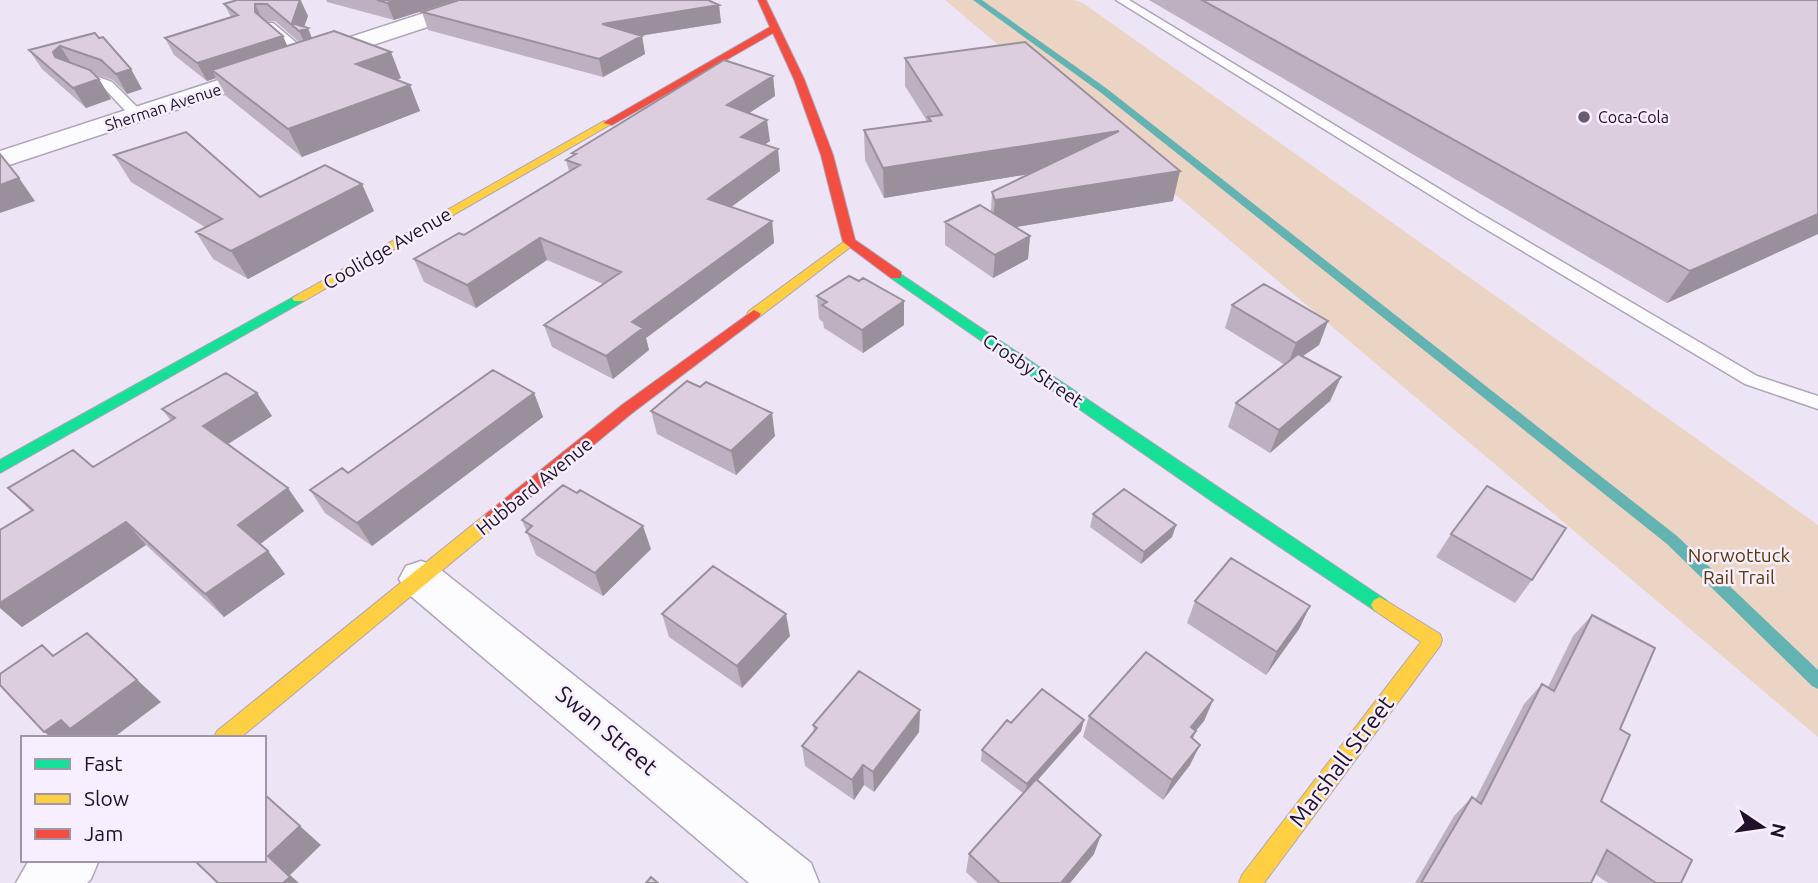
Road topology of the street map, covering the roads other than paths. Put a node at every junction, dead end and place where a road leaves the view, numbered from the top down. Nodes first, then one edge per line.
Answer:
1 (486, 0) edge
2 (762, 0) edge
3 (1121, 0) edge
4 (269, 25) edge
5 (775, 29) junction
6 (308, 59) junction
7 (74, 72) edge
8 (138, 116) junction
9 (0, 160) edge
10 (849, 242) junction
11 (1818, 403) edge
12 (0, 467) edge
13 (421, 579) junction
14 (1433, 640) joint
15 (226, 736) edge
16 (70, 862) edge
17 (44, 883) edge
18 (791, 883) edge
19 (1250, 883) edge

1 - 6 street, Sherman Avenue
2 - 5 street
3 - 11 lane
4 - 6 lane
5 - 10 street
5 - 12 street, Coolidge Avenue
6 - 8 street, Sherman Avenue
7 - 8 lane
8 - 9 street, Sherman Avenue
10 - 13 street, Hubbard Avenue
10 - 14 street, Crosby Street
13 - 15 street, Hubbard Avenue
13 - 18 street, Swan Street
14 - 19 street, Marshall Street
16 - 17 street

